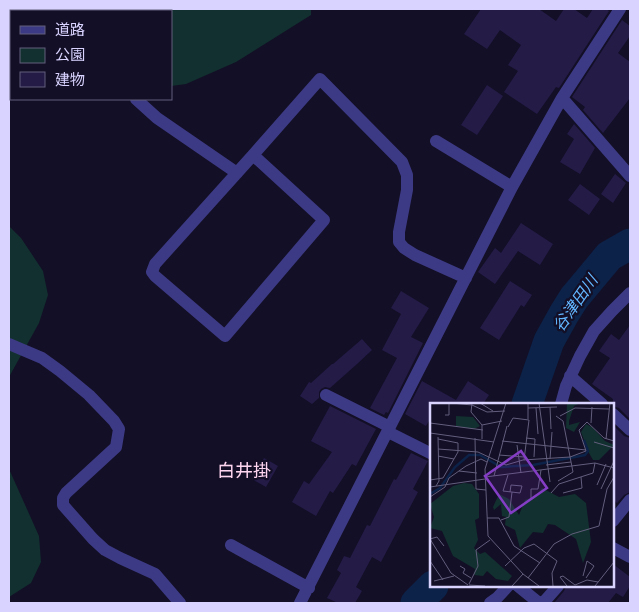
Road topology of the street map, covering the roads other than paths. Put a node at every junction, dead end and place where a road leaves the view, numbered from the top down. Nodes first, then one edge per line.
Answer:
1 (620, 9) edge
2 (562, 98) junction
3 (137, 100) edge
4 (436, 141) dead end
5 (253, 156) junction
6 (237, 172) junction
7 (630, 176) edge
8 (512, 187) junction
9 (466, 278) junction
10 (630, 293) edge
11 (9, 344) edge
12 (570, 376) junction
13 (326, 395) dead end
14 (561, 403) edge
15 (601, 403) edge
16 (614, 415) edge
17 (389, 430) junction
18 (630, 430) edge
19 (430, 453) edge
20 (630, 500) edge
21 (614, 520) edge
22 (231, 545) dead end
23 (614, 549) edge
24 (630, 558) edge
25 (507, 587) edge
26 (519, 587) edge
27 (557, 587) edge
28 (308, 588) junction
29 (180, 603) edge
30 (300, 603) edge
31 (490, 603) edge
32 (539, 603) edge
33 (543, 603) edge

1 - 2 street
2 - 7 street
2 - 8 street
3 - 6 street
4 - 8 street
5 - 6 street
5 - 6 street
5 - 9 street
8 - 9 street
9 - 17 street
10 - 12 street
11 - 29 street
12 - 14 street
12 - 15 street
13 - 17 street
16 - 18 street
17 - 19 street
17 - 28 street
20 - 21 street
22 - 28 street
23 - 24 street
25 - 31 street
26 - 32 street
27 - 33 street
28 - 30 street

